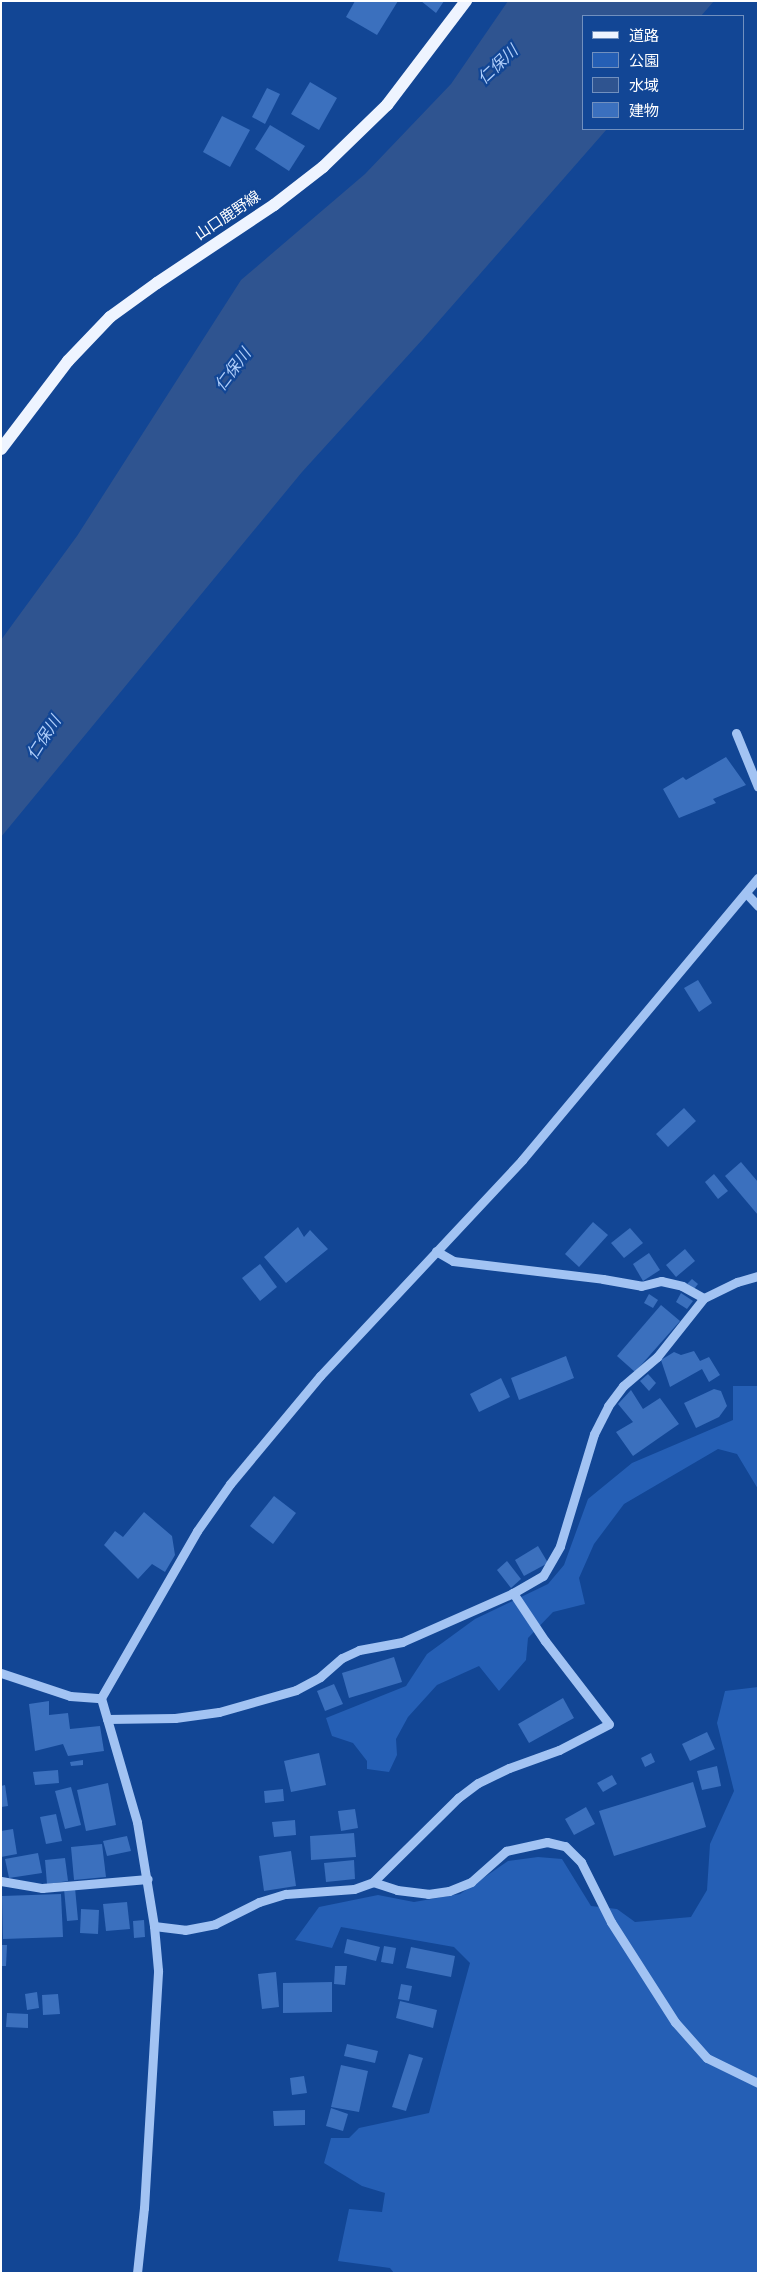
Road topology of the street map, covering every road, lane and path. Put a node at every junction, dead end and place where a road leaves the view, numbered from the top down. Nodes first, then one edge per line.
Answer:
1 (466, 1) edge
2 (1, 449) edge
3 (736, 733) dead end
4 (758, 787) edge
5 (758, 878) edge
6 (746, 893) junction
7 (758, 906) edge
8 (436, 1251) junction
9 (758, 1276) edge
10 (704, 1298) junction
11 (513, 1593) junction
12 (1, 1673) edge
13 (100, 1698) junction
14 (108, 1719) junction
15 (148, 1879) junction
16 (1, 1881) edge
17 (373, 1882) junction
18 (154, 1926) junction
19 (758, 2083) edge
20 (138, 2273) edge

1 - 2 main road, 山口鹿野線
3 - 4 street
5 - 6 street
6 - 7 street
6 - 8 street
8 - 10 street
8 - 13 street
9 - 10 street
10 - 11 street
11 - 14 street
11 - 17 street
12 - 13 street
13 - 14 street
14 - 15 street
15 - 16 street
15 - 18 street
17 - 18 street
17 - 19 street
18 - 20 street

